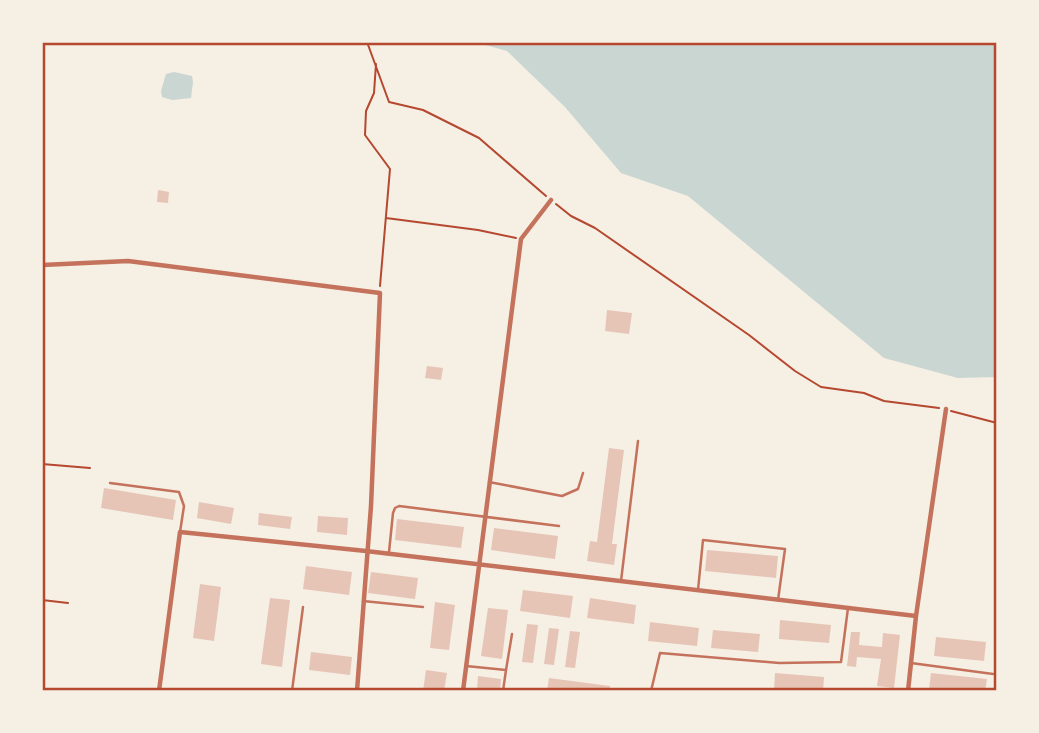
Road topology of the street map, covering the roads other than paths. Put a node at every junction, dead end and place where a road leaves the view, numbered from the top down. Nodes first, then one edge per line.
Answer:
1 (551, 200) road end
2 (42, 265) edge
3 (946, 409) road end
4 (638, 441) dead end
5 (583, 473) dead end
6 (489, 482) junction
7 (110, 483) dead end
8 (485, 517) junction
9 (559, 526) dead end
10 (180, 532) junction
11 (366, 551) junction
12 (389, 553) junction
13 (478, 564) junction
14 (621, 581) junction
15 (698, 590) junction
16 (778, 600) junction
17 (363, 601) junction
18 (303, 607) dead end
19 (423, 607) dead end
20 (848, 608) junction
21 (916, 616) junction
22 (512, 634) dead end
23 (911, 663) junction
24 (466, 666) junction
25 (506, 670) junction
26 (993, 674) dead end
27 (159, 691) edge
28 (292, 691) edge
29 (357, 691) edge
30 (463, 691) edge
31 (503, 691) edge
32 (651, 691) edge
33 (908, 691) edge

1 - 6 street
2 - 11 street
3 - 21 street
4 - 14 lane
5 - 6 lane
6 - 8 street
7 - 10 lane
8 - 9 lane
8 - 12 lane
8 - 13 street
10 - 11 street
10 - 27 street
11 - 12 street
11 - 17 street
12 - 13 street
13 - 14 street
13 - 24 street
14 - 15 street
15 - 16 street
15 - 16 lane
16 - 20 street
17 - 19 lane
17 - 29 street
18 - 28 lane
20 - 21 street
20 - 32 lane
21 - 23 street
22 - 25 lane
23 - 26 lane
23 - 33 street
24 - 25 lane
24 - 30 street
25 - 31 lane

